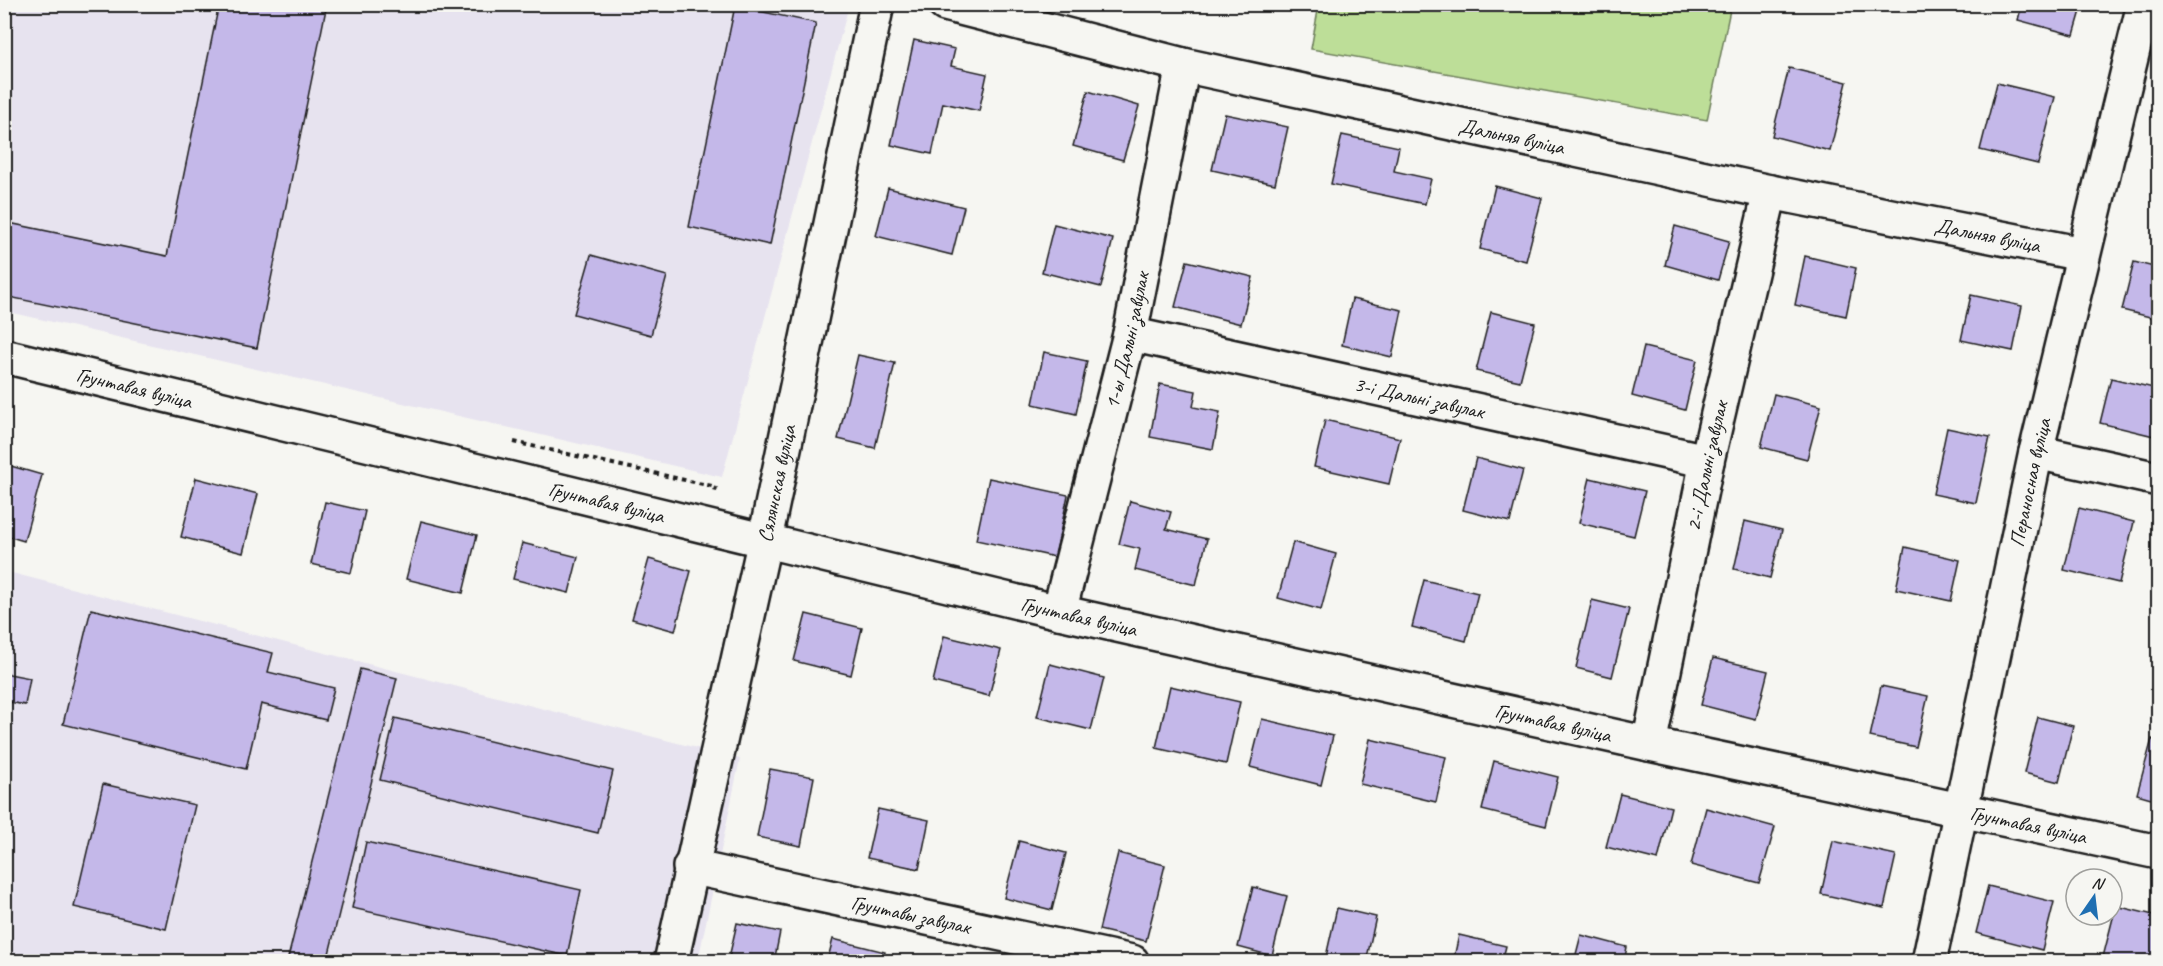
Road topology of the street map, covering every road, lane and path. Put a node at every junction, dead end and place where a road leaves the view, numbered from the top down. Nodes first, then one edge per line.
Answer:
1 (877, 4) edge
2 (945, 4) edge
3 (2144, 4) edge
4 (1183, 65) junction
5 (1770, 192) junction
6 (2082, 254) junction
7 (1130, 334) junction
8 (4, 356) edge
9 (2036, 452) junction
10 (1707, 461) junction
11 (2158, 479) edge
12 (765, 539) junction
13 (1059, 612) junction
14 (1649, 744) junction
15 (1960, 810) junction
16 (2158, 852) edge
17 (690, 867) junction
18 (1049, 952) edge
19 (671, 962) edge
20 (1132, 962) edge
21 (1929, 962) edge

1 - 12 street, Сялянская вуліца
2 - 4 street, Дальняя вуліца
3 - 6 street, Пераносная вуліца
4 - 5 street, Дальняя вуліца
4 - 7 street, 1-ы Дальні завулак
5 - 6 street, Дальняя вуліца
5 - 10 street, 2-і Дальні завулак
6 - 9 street, Пераносная вуліца
7 - 10 street, 3-і Дальні завулак
7 - 13 street, 1-ы Дальні завулак
8 - 12 street, Грунтавая вуліца
9 - 11 street
9 - 15 street, Пераносная вуліца
10 - 14 street, 2-і Дальні завулак
12 - 13 street, Грунтавая вуліца
12 - 17 street, Сялянская вуліца
13 - 14 street, Грунтавая вуліца
14 - 15 street, Грунтавая вуліца
15 - 16 street, Грунтавая вуліца
15 - 21 street, Пераносная вуліца
17 - 18 street, Грунтавы завулак
17 - 19 street, Сялянская вуліца
18 - 20 street, Грунтавы завулак

